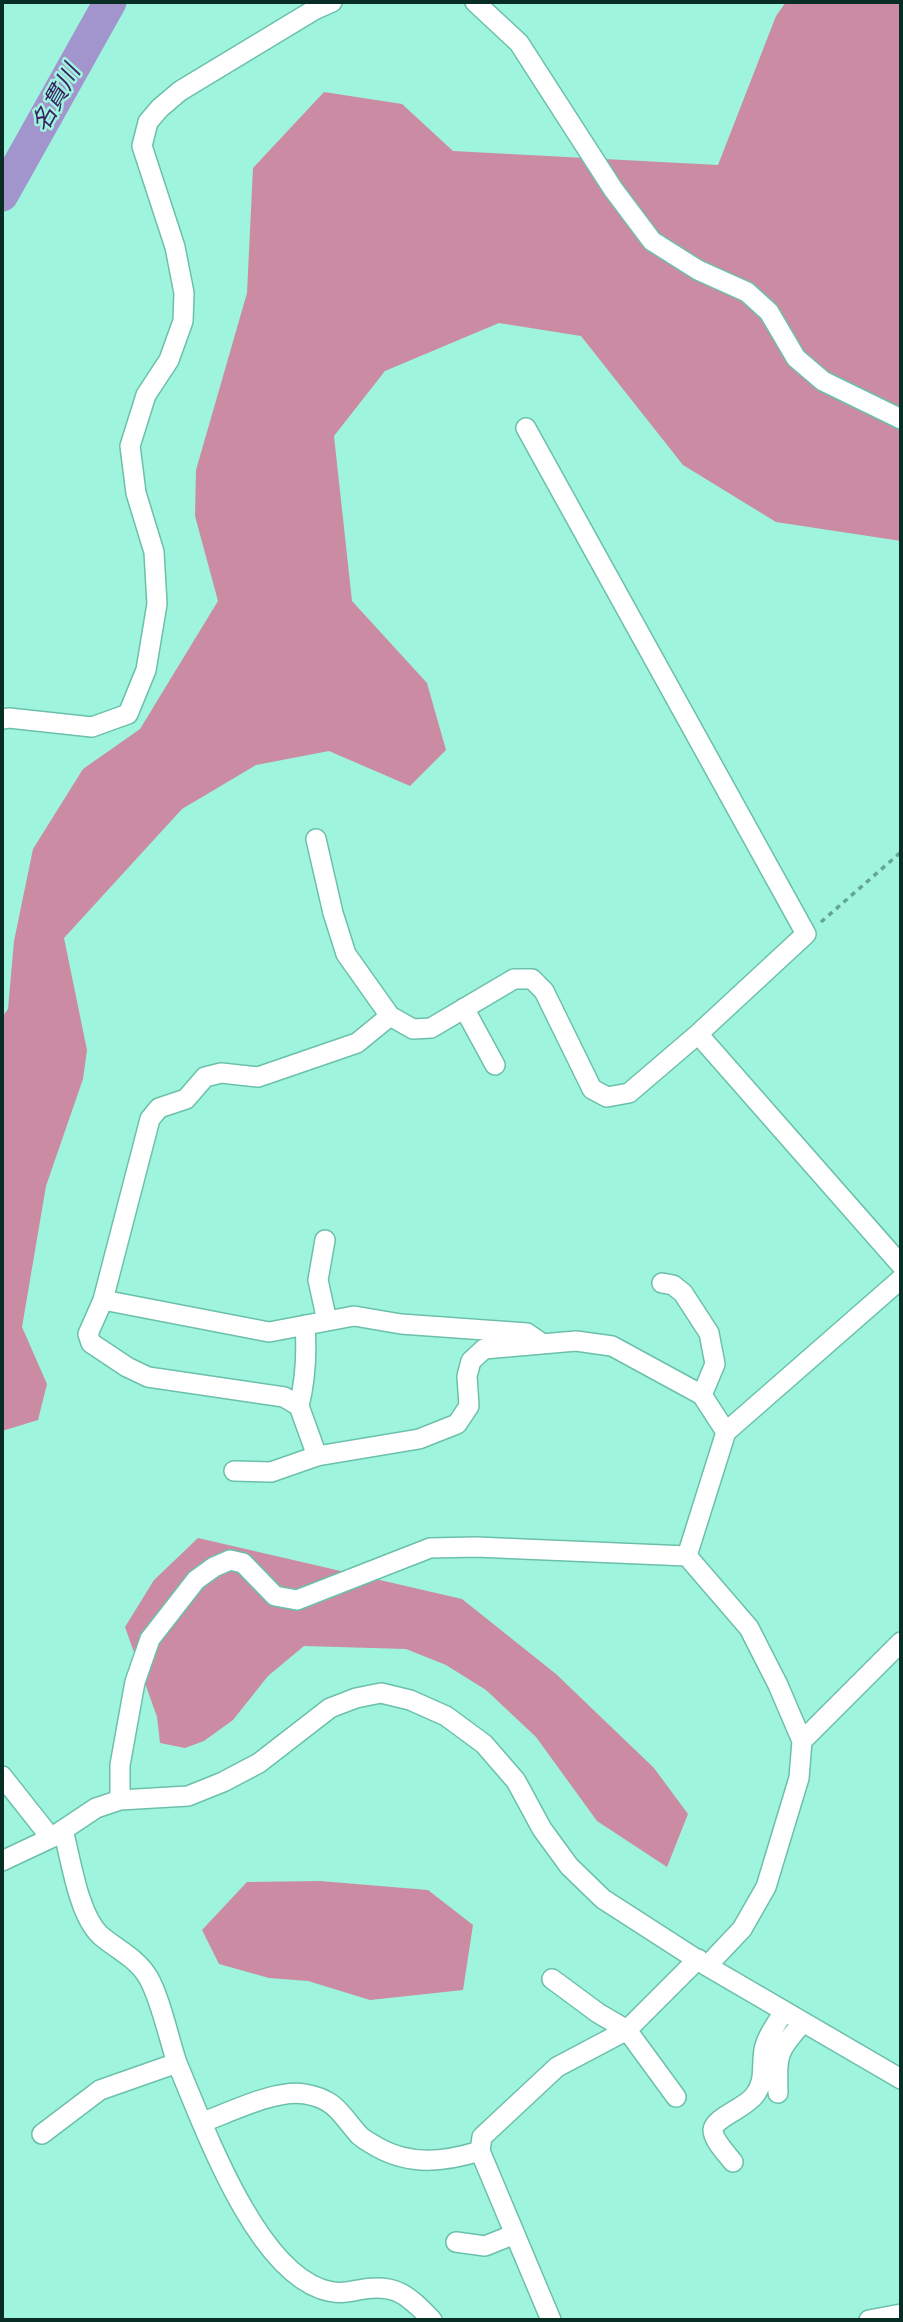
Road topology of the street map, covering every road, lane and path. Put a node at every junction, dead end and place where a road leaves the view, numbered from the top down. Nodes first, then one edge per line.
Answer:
1 (332, 2) edge
2 (475, 2) edge
3 (901, 419) edge
4 (526, 428) dead end
5 (2, 719) edge
6 (316, 839) dead end
7 (901, 852) edge
8 (806, 934) junction
9 (464, 1008) junction
10 (390, 1016) junction
11 (698, 1034) junction
12 (495, 1065) dead end
13 (325, 1240) dead end
14 (901, 1265) edge
15 (901, 1279) edge
16 (662, 1283) dead end
17 (103, 1300) junction
18 (327, 1321) junction
19 (304, 1325) junction
20 (543, 1344) junction
21 (702, 1395) junction
22 (299, 1406) junction
23 (726, 1432) junction
24 (317, 1456) junction
25 (234, 1471) dead end
26 (687, 1556) junction
27 (901, 1642) edge
28 (802, 1741) junction
29 (2, 1776) edge
30 (120, 1800) junction
31 (57, 1834) junction
32 (2, 1861) edge
33 (702, 1963) junction
34 (552, 1979) dead end
35 (784, 2011) junction
36 (803, 2022) junction
37 (627, 2030) junction
38 (177, 2063) junction
39 (901, 2079) edge
40 (778, 2093) dead end
41 (676, 2097) dead end
42 (203, 2122) junction
43 (42, 2134) dead end
44 (480, 2151) junction
45 (733, 2162) dead end
46 (515, 2234) junction
47 (456, 2242) dead end
48 (901, 2314) edge
49 (432, 2320) edge
50 (551, 2320) edge
51 (869, 2320) edge

1 - 5 street
2 - 3 street
4 - 8 street
6 - 10 street
7 - 8 path
8 - 11 street
9 - 10 street
9 - 11 street
9 - 12 street
10 - 17 street
11 - 14 street
13 - 18 street
15 - 23 street
16 - 21 street
17 - 19 street
17 - 22 street
18 - 19 street
18 - 20 street
19 - 22 street
20 - 21 street
20 - 24 street
21 - 23 street
22 - 24 street
23 - 26 street
24 - 25 street
26 - 28 street
26 - 30 street
27 - 28 street
28 - 33 street
29 - 31 street
30 - 31 street
30 - 33 street
31 - 32 street
31 - 38 street
33 - 35 street
33 - 37 street
34 - 37 street
35 - 36 street
35 - 45 street
36 - 39 street
36 - 40 street
37 - 41 street
37 - 44 street
38 - 42 street
38 - 43 street
42 - 44 street
42 - 49 street
44 - 46 street
46 - 47 street
46 - 50 street
48 - 51 street

